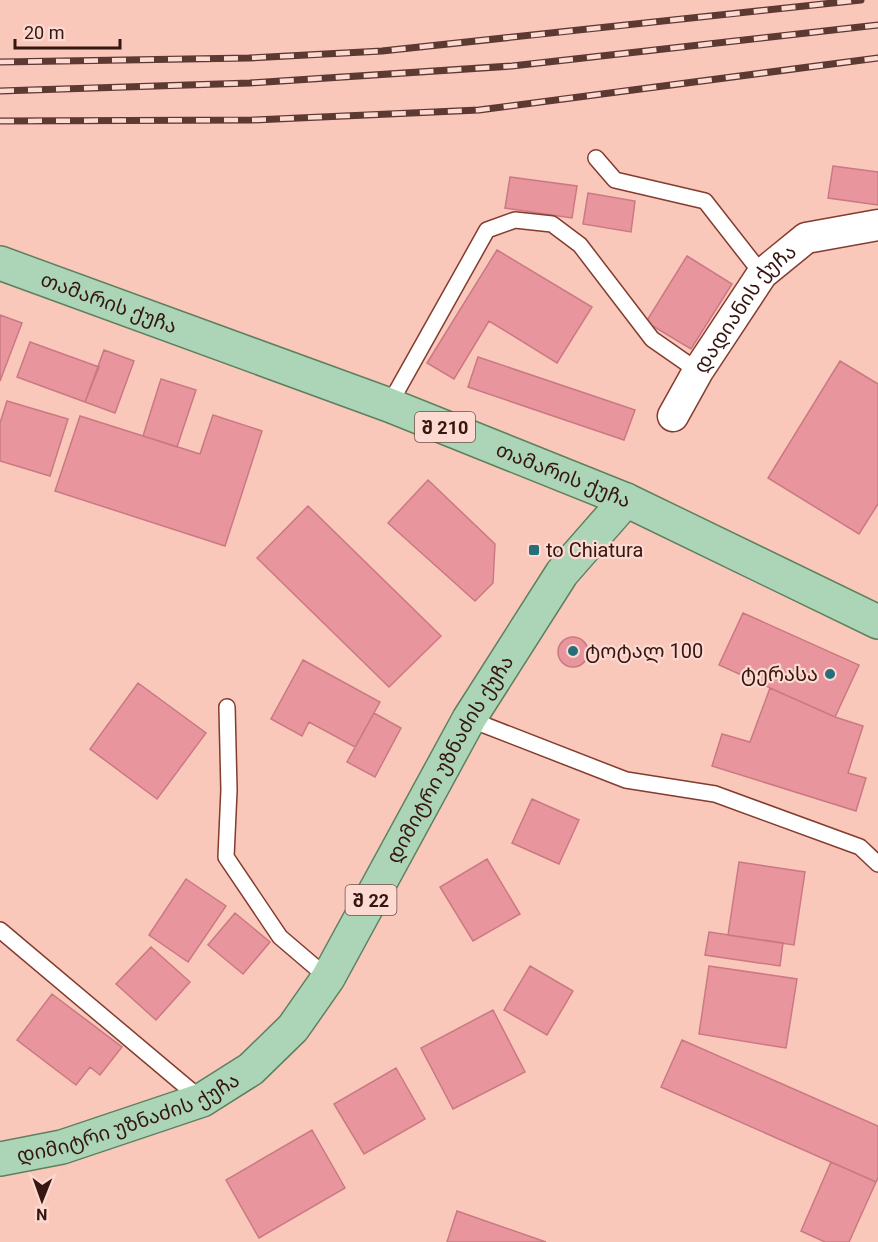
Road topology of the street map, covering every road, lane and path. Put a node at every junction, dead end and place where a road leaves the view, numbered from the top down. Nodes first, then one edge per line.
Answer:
1 (596, 158) dead end
2 (878, 225) edge
3 (0, 263) edge
4 (762, 274) junction
5 (698, 371) junction
6 (389, 405) junction
7 (673, 416) dead end
8 (626, 500) junction
9 (878, 622) edge
10 (227, 707) dead end
11 (469, 719) junction
12 (878, 864) edge
13 (0, 930) edge
14 (328, 978) junction
15 (201, 1100) junction
16 (0, 1159) edge

1 - 4 lane
2 - 4 street, დადიანის ქუჩა
3 - 6 main road, თამარის ქუჩა / შ 210
4 - 5 street, დადიანის ქუჩა
5 - 6 lane
5 - 7 street, დადიანის ქუჩა
6 - 8 main road, თამარის ქუჩა / შ 210
8 - 9 main road, თამარის ქუჩა / შ 210
8 - 11 main road, დიმიტრი უზნაძის ქუჩა / შ 22
10 - 14 lane
11 - 12 lane
11 - 14 main road, დიმიტრი უზნაძის ქუჩა / შ 22
13 - 15 lane
14 - 15 main road, დიმიტრი უზნაძის ქუჩა / შ 22
15 - 16 main road, დიმიტრი უზნაძის ქუჩა / შ 22

